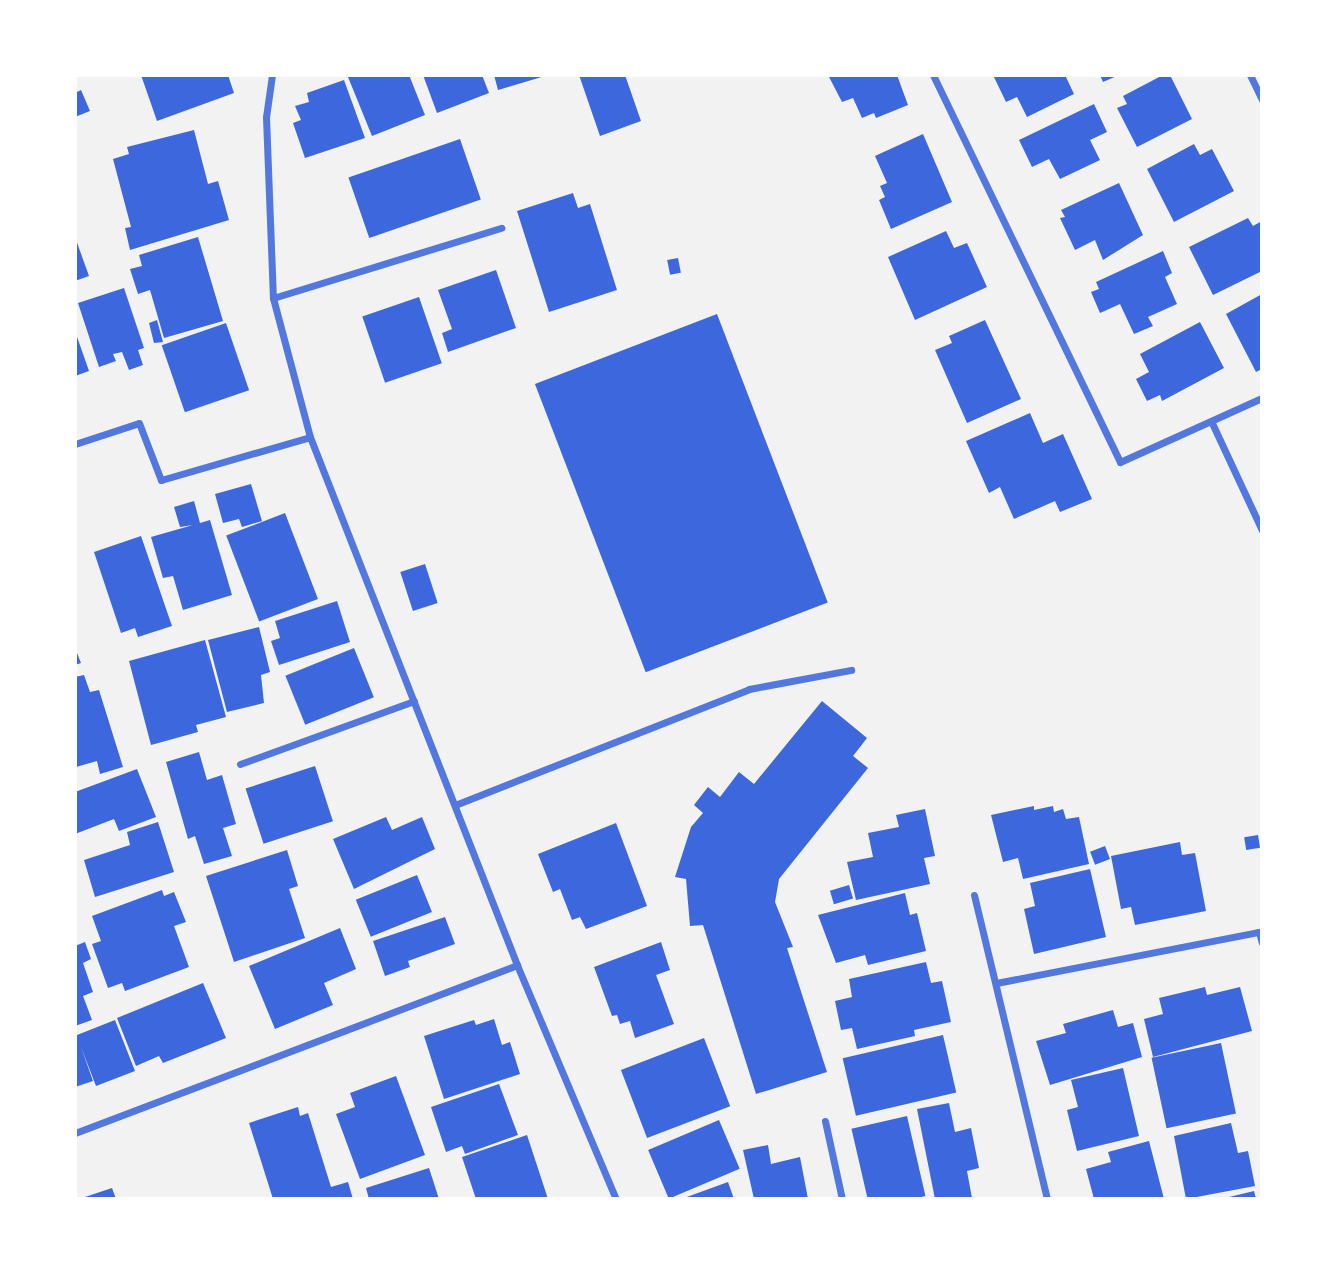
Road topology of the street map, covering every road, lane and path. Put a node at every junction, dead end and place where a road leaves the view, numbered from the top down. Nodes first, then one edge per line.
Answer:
1 (272, 75) edge
2 (933, 75) edge
3 (1250, 75) edge
4 (1262, 100) edge
5 (501, 228) dead end
6 (273, 298) junction
7 (1262, 398) edge
8 (1212, 423) junction
9 (310, 437) junction
10 (75, 444) edge
11 (1262, 530) edge
12 (851, 670) dead end
13 (414, 701) junction
14 (240, 764) dead end
15 (455, 805) junction
16 (974, 895) dead end
17 (1262, 943) edge
18 (517, 965) junction
19 (996, 983) junction
20 (825, 1121) dead end
21 (75, 1133) edge
22 (617, 1199) edge
23 (842, 1199) edge
24 (1047, 1199) edge

1 - 6 street
2 - 8 street
3 - 4 street
5 - 6 street
6 - 9 street
7 - 8 street
8 - 11 street
9 - 10 street
9 - 13 street
12 - 15 street
13 - 14 street
13 - 15 street
15 - 18 street
16 - 19 street
17 - 19 street
18 - 21 street
18 - 22 street
19 - 24 street
20 - 23 street

